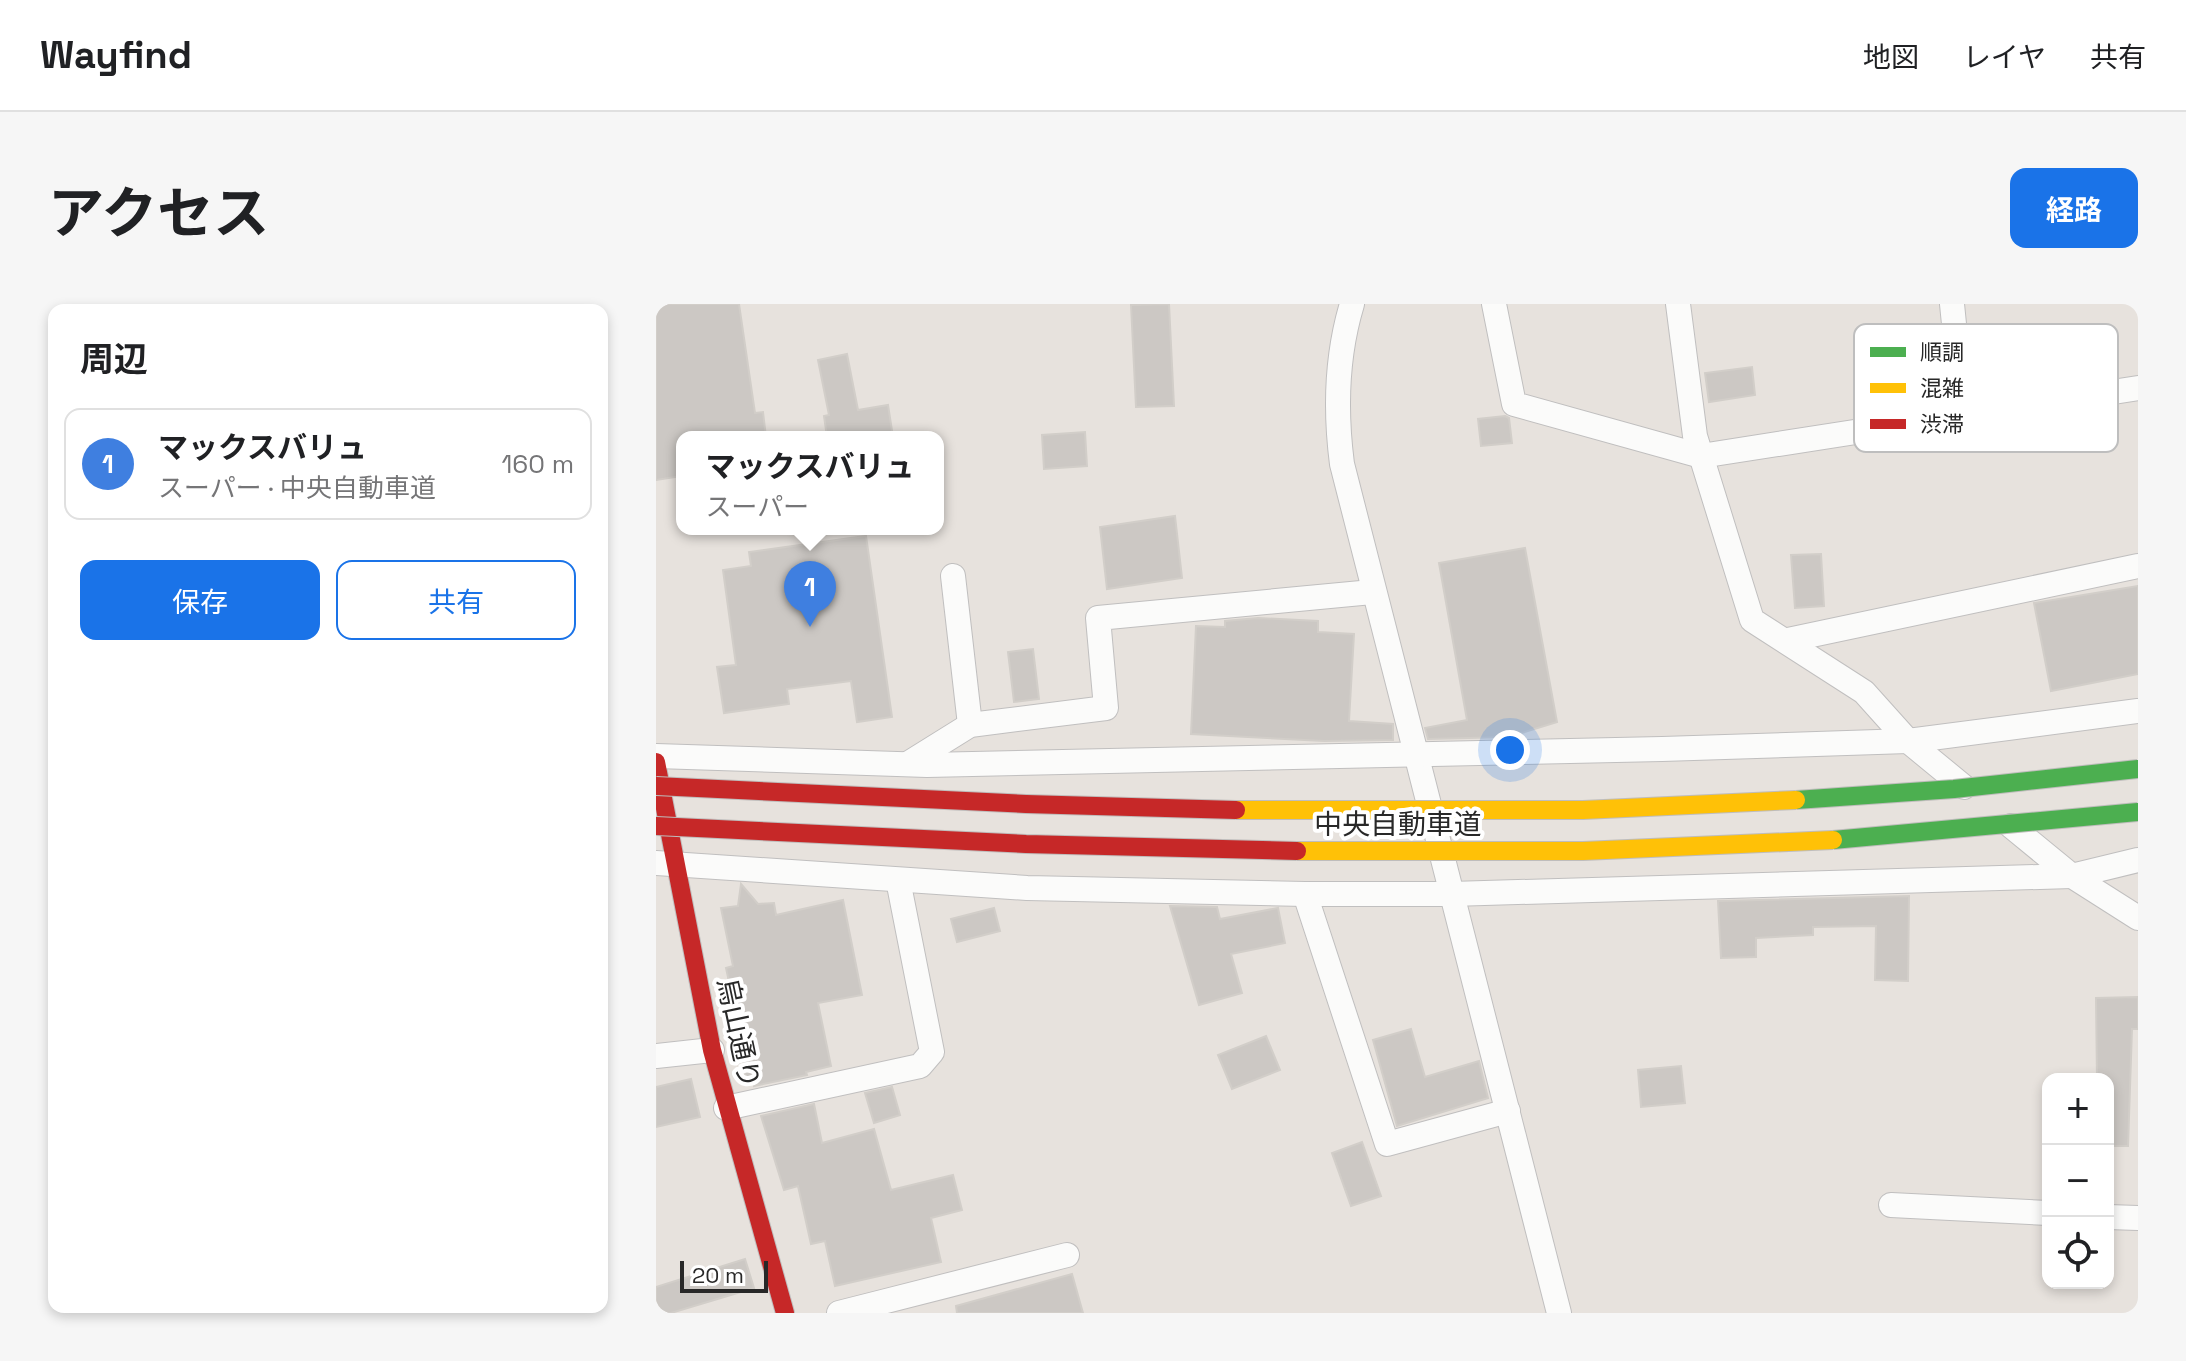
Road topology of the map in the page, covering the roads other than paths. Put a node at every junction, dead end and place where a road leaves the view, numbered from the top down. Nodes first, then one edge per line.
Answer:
1 (1352, 304) edge
2 (1494, 304) edge
3 (1678, 304) edge
4 (1952, 304) edge
5 (1954, 324) edge
6 (2138, 388) edge
7 (2118, 391) edge
8 (1854, 431) edge
9 (1701, 456) junction
10 (2138, 566) edge
11 (953, 576) dead end
12 (1372, 592) junction
13 (1788, 640) junction
14 (2138, 711) edge
15 (970, 725) junction
16 (1908, 741) junction
17 (1414, 755) junction
18 (656, 759) edge
19 (918, 764) junction
20 (2138, 769) edge
21 (656, 786) edge
22 (2138, 812) edge
23 (656, 826) edge
24 (2138, 860) edge
25 (666, 864) edge
26 (2072, 876) junction
27 (898, 880) junction
28 (1305, 894) junction
29 (1451, 894) junction
30 (2138, 918) edge
31 (712, 1050) junction
32 (656, 1056) edge
33 (726, 1108) junction
34 (1508, 1111) junction
35 (1891, 1205) dead end
36 (2042, 1213) edge
37 (2114, 1217) edge
38 (2138, 1218) edge
39 (1067, 1255) dead end
40 (785, 1313) edge
41 (839, 1313) edge
42 (1559, 1313) edge

1 - 12 street
2 - 9 street
3 - 9 street
4 - 5 street
6 - 7 street
8 - 9 street
9 - 13 street
10 - 13 street
11 - 15 street
12 - 15 street
12 - 17 street
13 - 16 street
14 - 16 street
15 - 19 street
16 - 17 street
16 - 26 street
17 - 19 street
17 - 29 street
18 - 19 street
18 - 25 main road, 烏山通り
20 - 21 main road, 中央自動車道, bridge
22 - 23 main road, 中央自動車道, bridge
24 - 26 street
25 - 27 street
25 - 31 main road, 烏山通り
26 - 29 street
26 - 30 street
27 - 28 street
27 - 33 street
28 - 29 street
28 - 34 street
29 - 34 street
31 - 32 street
31 - 33 main road, 烏山通り
33 - 40 main road, 烏山通り
34 - 42 street
35 - 36 street
37 - 38 street
39 - 41 street

